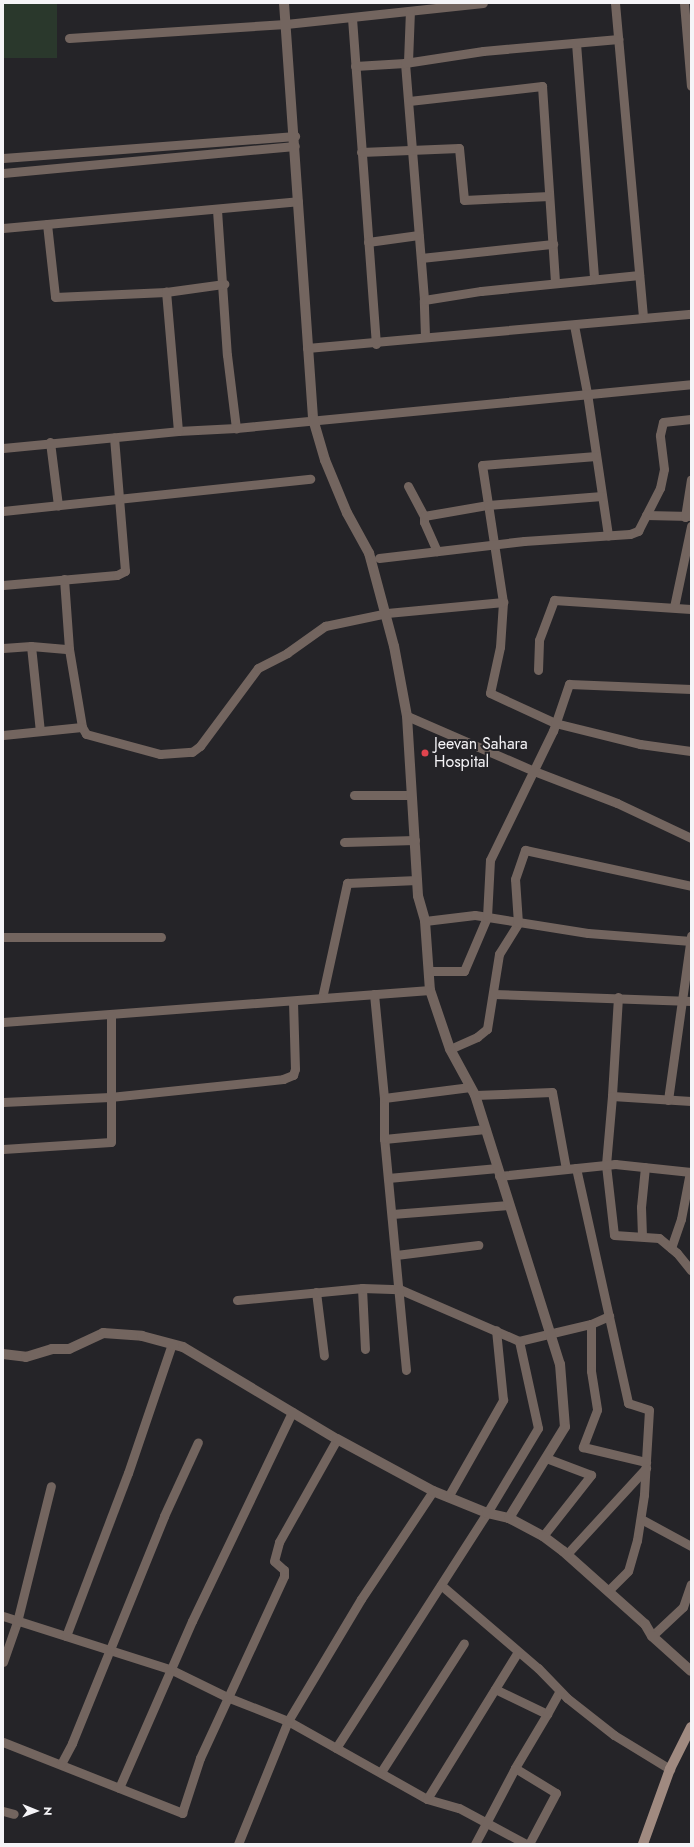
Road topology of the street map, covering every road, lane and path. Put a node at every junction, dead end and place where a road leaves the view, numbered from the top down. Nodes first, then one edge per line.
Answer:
1 (284, 3) edge
2 (483, 3) edge
3 (615, 3) edge
4 (684, 3) edge
5 (449, 5) edge
6 (410, 11) junction
7 (352, 18) junction
8 (688, 19) edge
9 (286, 24) junction
10 (69, 38) dead end
11 (618, 39) junction
12 (576, 43) junction
13 (407, 62) junction
14 (355, 66) junction
15 (691, 86) edge
16 (409, 101) junction
17 (295, 141) junction
18 (411, 149) junction
19 (361, 152) junction
20 (3, 158) edge
21 (3, 173) edge
22 (549, 196) junction
23 (298, 201) junction
24 (217, 210) junction
25 (47, 224) junction
26 (3, 228) edge
27 (420, 235) junction
28 (368, 242) junction
29 (553, 244) junction
30 (421, 258) junction
31 (639, 274) junction
32 (594, 279) junction
33 (555, 282) junction
34 (224, 284) junction
35 (166, 292) junction
36 (424, 300) junction
37 (691, 314) edge
38 (643, 318) junction
39 (574, 325) junction
40 (426, 336) junction
41 (376, 344) junction
42 (307, 348) junction
43 (691, 384) edge
44 (587, 394) junction
45 (313, 419) junction
46 (691, 419) edge
47 (236, 428) junction
48 (178, 431) junction
49 (114, 437) junction
50 (50, 442) junction
51 (3, 448) edge
52 (596, 456) junction
53 (310, 479) dead end
54 (691, 479) edge
55 (408, 486) dead end
56 (602, 496) junction
57 (120, 499) junction
58 (58, 505) junction
59 (488, 506) junction
60 (3, 511) edge
61 (646, 515) junction
62 (424, 516) junction
63 (688, 517) edge
64 (691, 526) edge
65 (608, 535) junction
66 (494, 544) junction
67 (437, 551) junction
68 (379, 558) dead end
69 (64, 579) junction
70 (3, 585) edge
71 (503, 602) junction
72 (674, 608) junction
73 (691, 609) edge
74 (387, 614) junction
75 (31, 646) junction
76 (3, 648) edge
77 (69, 649) junction
78 (538, 670) dead end
79 (691, 689) edge
80 (407, 716) junction
81 (555, 723) junction
82 (82, 727) junction
83 (40, 731) junction
84 (3, 735) edge
85 (691, 751) edge
86 (534, 771) junction
87 (354, 795) dead end
88 (411, 795) junction
89 (691, 838) edge
90 (415, 840) junction
91 (344, 842) dead end
92 (417, 880) junction
93 (691, 886) edge
94 (486, 917) junction
95 (425, 921) junction
96 (518, 923) junction
97 (691, 934) edge
98 (161, 936) dead end
99 (3, 937) edge
100 (691, 941) edge
101 (430, 972) junction
102 (430, 990) junction
103 (374, 994) junction
104 (493, 994) junction
105 (618, 997) junction
106 (322, 998) junction
107 (293, 1001) junction
108 (687, 1001) edge
109 (111, 1015) junction
110 (3, 1022) edge
111 (450, 1049) junction
112 (472, 1091) junction
113 (612, 1096) junction
114 (110, 1097) junction
115 (384, 1098) junction
116 (668, 1100) junction
117 (691, 1101) edge
118 (3, 1102) edge
119 (486, 1128) junction
120 (384, 1138) junction
121 (3, 1149) edge
122 (606, 1165) junction
123 (645, 1167) junction
124 (576, 1168) junction
125 (566, 1169) junction
126 (499, 1172) junction
127 (690, 1172) edge
128 (388, 1178) junction
129 (509, 1205) junction
130 (392, 1214) junction
131 (642, 1236) junction
132 (478, 1245) dead end
133 (671, 1248) junction
134 (396, 1255) junction
135 (691, 1270) edge
136 (362, 1288) junction
137 (399, 1289) junction
138 (316, 1292) junction
139 (237, 1300) dead end
140 (609, 1316) junction
141 (591, 1324) junction
142 (496, 1330) junction
143 (549, 1332) junction
144 (519, 1341) junction
145 (172, 1344) junction
146 (365, 1348) dead end
147 (3, 1354) edge
148 (324, 1356) dead end
149 (406, 1370) dead end
150 (292, 1412) junction
151 (337, 1439) junction
152 (198, 1442) dead end
153 (546, 1458) junction
154 (646, 1465) junction
155 (51, 1486) dead end
156 (433, 1491) junction
157 (448, 1497) junction
158 (487, 1513) junction
159 (509, 1518) junction
160 (640, 1519) junction
161 (543, 1536) junction
162 (691, 1546) edge
163 (567, 1554) junction
164 (691, 1584) edge
165 (441, 1585) junction
166 (608, 1591) junction
167 (3, 1616) edge
168 (17, 1622) junction
169 (66, 1636) junction
170 (652, 1636) junction
171 (464, 1643) dead end
172 (111, 1651) junction
173 (517, 1653) junction
174 (3, 1662) edge
175 (172, 1670) junction
176 (691, 1672) edge
177 (495, 1689) junction
178 (560, 1690) junction
179 (227, 1697) junction
180 (547, 1714) junction
181 (288, 1721) junction
182 (691, 1728) edge
183 (3, 1742) edge
184 (336, 1748) junction
185 (60, 1764) junction
186 (515, 1768) junction
187 (670, 1769) junction
188 (380, 1772) junction
189 (118, 1788) junction
190 (427, 1799) junction
191 (3, 1811) edge
192 (14, 1814) dead end
193 (486, 1822) junction
194 (238, 1844) edge
195 (475, 1844) edge
196 (527, 1844) edge
197 (643, 1844) edge

1 - 9 street
2 - 5 street
3 - 11 street
4 - 8 street
5 - 6 street
6 - 7 street
6 - 13 street
7 - 9 street
7 - 14 street
8 - 15 street
9 - 10 street
9 - 17 street
11 - 12 street
11 - 31 street
12 - 13 street
12 - 32 street
13 - 14 street
13 - 16 street
14 - 19 street
16 - 18 street
16 - 22 street
17 - 20 street
17 - 21 street
17 - 23 street
18 - 19 street
18 - 22 street
18 - 27 street
19 - 28 street
22 - 29 street
23 - 24 street
23 - 42 street
24 - 25 street
24 - 34 street
25 - 26 street
25 - 35 street
27 - 28 street
27 - 30 street
28 - 41 street
29 - 30 street
29 - 33 street
30 - 36 street
31 - 32 street
31 - 38 street
32 - 33 street
33 - 36 street
34 - 35 street
34 - 47 street
35 - 48 street
36 - 40 street
37 - 38 street
38 - 39 street
39 - 40 street
39 - 44 street
40 - 41 street
41 - 42 street
42 - 45 street
43 - 44 street
44 - 45 street
44 - 52 street
45 - 47 street
45 - 74 street
46 - 61 street
47 - 48 street
48 - 49 street
49 - 50 street
49 - 57 street
50 - 51 street
50 - 58 street
52 - 56 street
52 - 59 street
53 - 57 street
54 - 63 street
55 - 62 street
56 - 59 street
56 - 65 street
57 - 58 street
57 - 69 street
58 - 60 street
59 - 62 street
59 - 66 street
61 - 63 street
61 - 65 street
62 - 67 street
64 - 72 street
65 - 66 street
66 - 67 street
66 - 71 street
67 - 68 street
69 - 70 street
69 - 77 street
71 - 74 street
71 - 81 street
72 - 73 street
72 - 78 street
74 - 80 street
74 - 82 street
75 - 76 street
75 - 77 street
75 - 83 street
77 - 82 street
79 - 81 street
80 - 86 street
80 - 88 street
81 - 85 street
81 - 86 street
82 - 83 street
83 - 84 street
86 - 89 street
86 - 94 street
87 - 88 street
88 - 90 street
90 - 91 street
90 - 92 street
92 - 95 street
92 - 106 street
93 - 96 street
94 - 95 street
94 - 96 street
94 - 101 street
95 - 101 street
96 - 100 street
96 - 104 street
97 - 100 street
98 - 99 street
100 - 108 street
101 - 102 street
102 - 103 street
102 - 111 street
103 - 106 street
103 - 115 street
104 - 105 street
104 - 111 street
105 - 108 street
105 - 113 street
106 - 107 street
107 - 109 street
107 - 114 street
108 - 116 street
109 - 110 street
109 - 114 street
111 - 112 street
112 - 115 street
112 - 119 street
112 - 125 street
113 - 116 street
113 - 122 street
114 - 118 street
114 - 121 street
115 - 120 street
116 - 117 street
119 - 120 street
119 - 126 street
120 - 128 street
122 - 123 street
122 - 124 street
122 - 131 street
123 - 127 street
123 - 131 street
124 - 125 street
124 - 140 street
125 - 126 street
126 - 128 street
126 - 129 street
127 - 133 street
128 - 130 street
129 - 130 street
129 - 143 street
130 - 134 street
131 - 133 street
132 - 134 street
133 - 135 street
134 - 137 street
136 - 137 street
136 - 138 street
136 - 146 street
137 - 142 street
137 - 149 street
138 - 139 street
138 - 148 street
140 - 141 street
140 - 154 street
141 - 143 street
141 - 154 street
142 - 144 street
142 - 157 street
143 - 144 street
143 - 153 street
144 - 158 street
145 - 147 street
145 - 150 street
145 - 169 street
150 - 151 street
150 - 175 street
151 - 156 street
151 - 179 street
152 - 172 street
153 - 159 street
153 - 161 street
154 - 160 street
154 - 163 street
155 - 168 street
156 - 157 street
156 - 181 street
157 - 158 street
158 - 159 street
158 - 165 street
159 - 161 street
160 - 162 street
160 - 166 street
161 - 163 street
163 - 166 street
164 - 170 street
165 - 173 street
165 - 184 street
166 - 170 street
167 - 168 street
168 - 169 street
168 - 174 street
169 - 172 street
170 - 176 street
171 - 188 street
172 - 175 street
172 - 185 street
173 - 177 street
173 - 178 street
175 - 179 street
175 - 189 street
177 - 180 street
177 - 190 street
178 - 180 street
178 - 187 street
179 - 181 street
179 - 189 street
180 - 186 street
181 - 184 street
181 - 194 street
182 - 187 main road
183 - 185 street
184 - 188 street
185 - 189 street
186 - 193 street
186 - 196 street
187 - 197 main road
188 - 190 street
190 - 193 street
191 - 192 street
193 - 195 street
193 - 196 street

